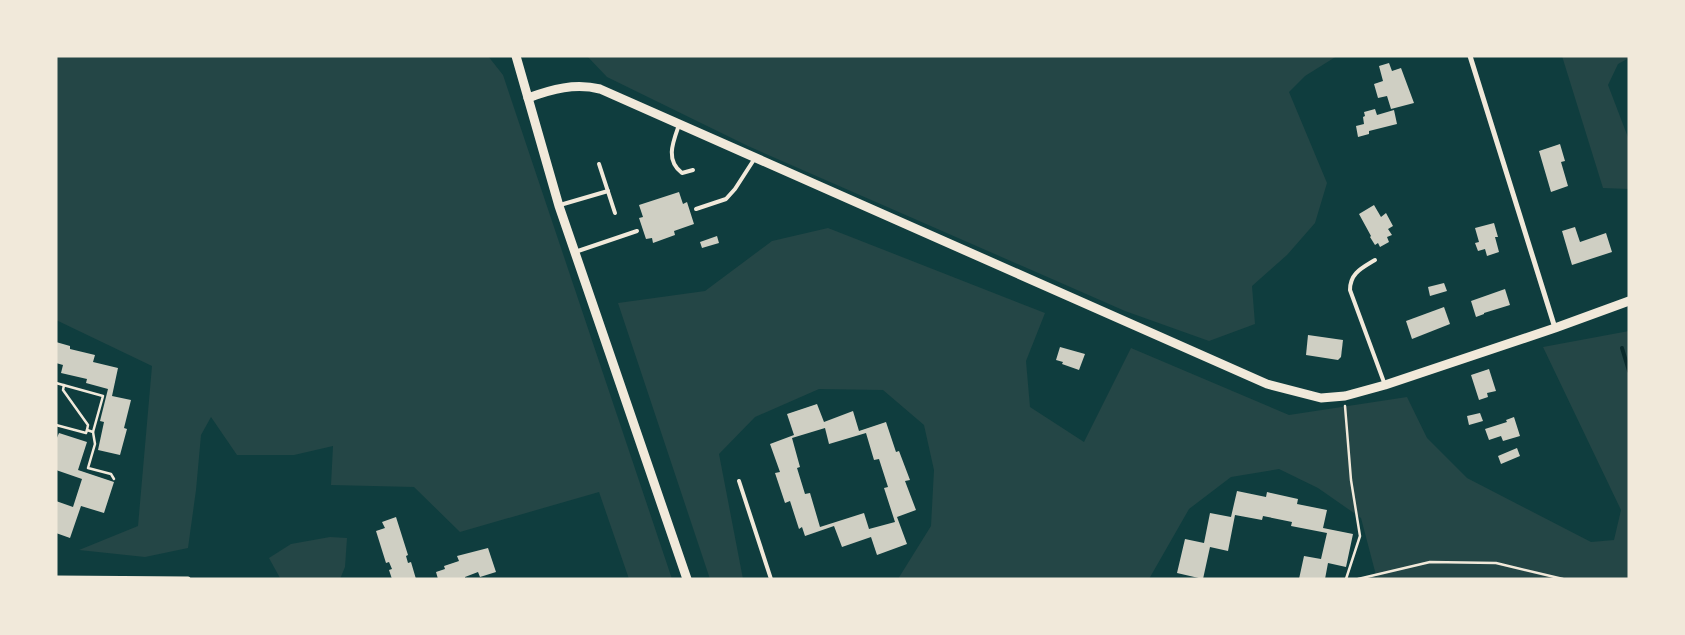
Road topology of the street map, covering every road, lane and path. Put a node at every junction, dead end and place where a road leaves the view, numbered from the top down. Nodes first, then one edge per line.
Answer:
1 (516, 56) edge
2 (1470, 56) edge
3 (528, 98) junction
4 (679, 125) junction
5 (755, 158) junction
6 (599, 164) dead end
7 (693, 170) dead end
8 (608, 191) junction
9 (559, 206) junction
10 (696, 209) dead end
11 (615, 213) dead end
12 (637, 231) dead end
13 (575, 252) junction
14 (1375, 260) dead end
15 (1629, 301) edge
16 (1555, 328) junction
17 (56, 383) edge
18 (64, 385) junction
19 (1385, 385) junction
20 (1345, 396) junction
21 (56, 425) edge
22 (86, 430) junction
23 (93, 432) junction
24 (114, 479) dead end
25 (739, 481) dead end
26 (56, 578) edge
27 (188, 579) edge
28 (687, 579) edge
29 (771, 579) edge
30 (1346, 579) edge
31 (1358, 579) edge
32 (1563, 579) edge

1 - 3 street
2 - 16 street
3 - 4 street
3 - 9 street
4 - 5 street
4 - 7 lane
5 - 10 lane
5 - 20 street
6 - 8 lane
8 - 9 lane
8 - 11 lane
9 - 13 street
12 - 13 lane
13 - 28 street
14 - 19 lane
15 - 16 street
16 - 19 street
17 - 18 path
18 - 22 path
18 - 23 path
19 - 20 street
20 - 30 path
21 - 22 path
22 - 23 path
23 - 24 path
25 - 29 lane
26 - 27 street
31 - 32 path

